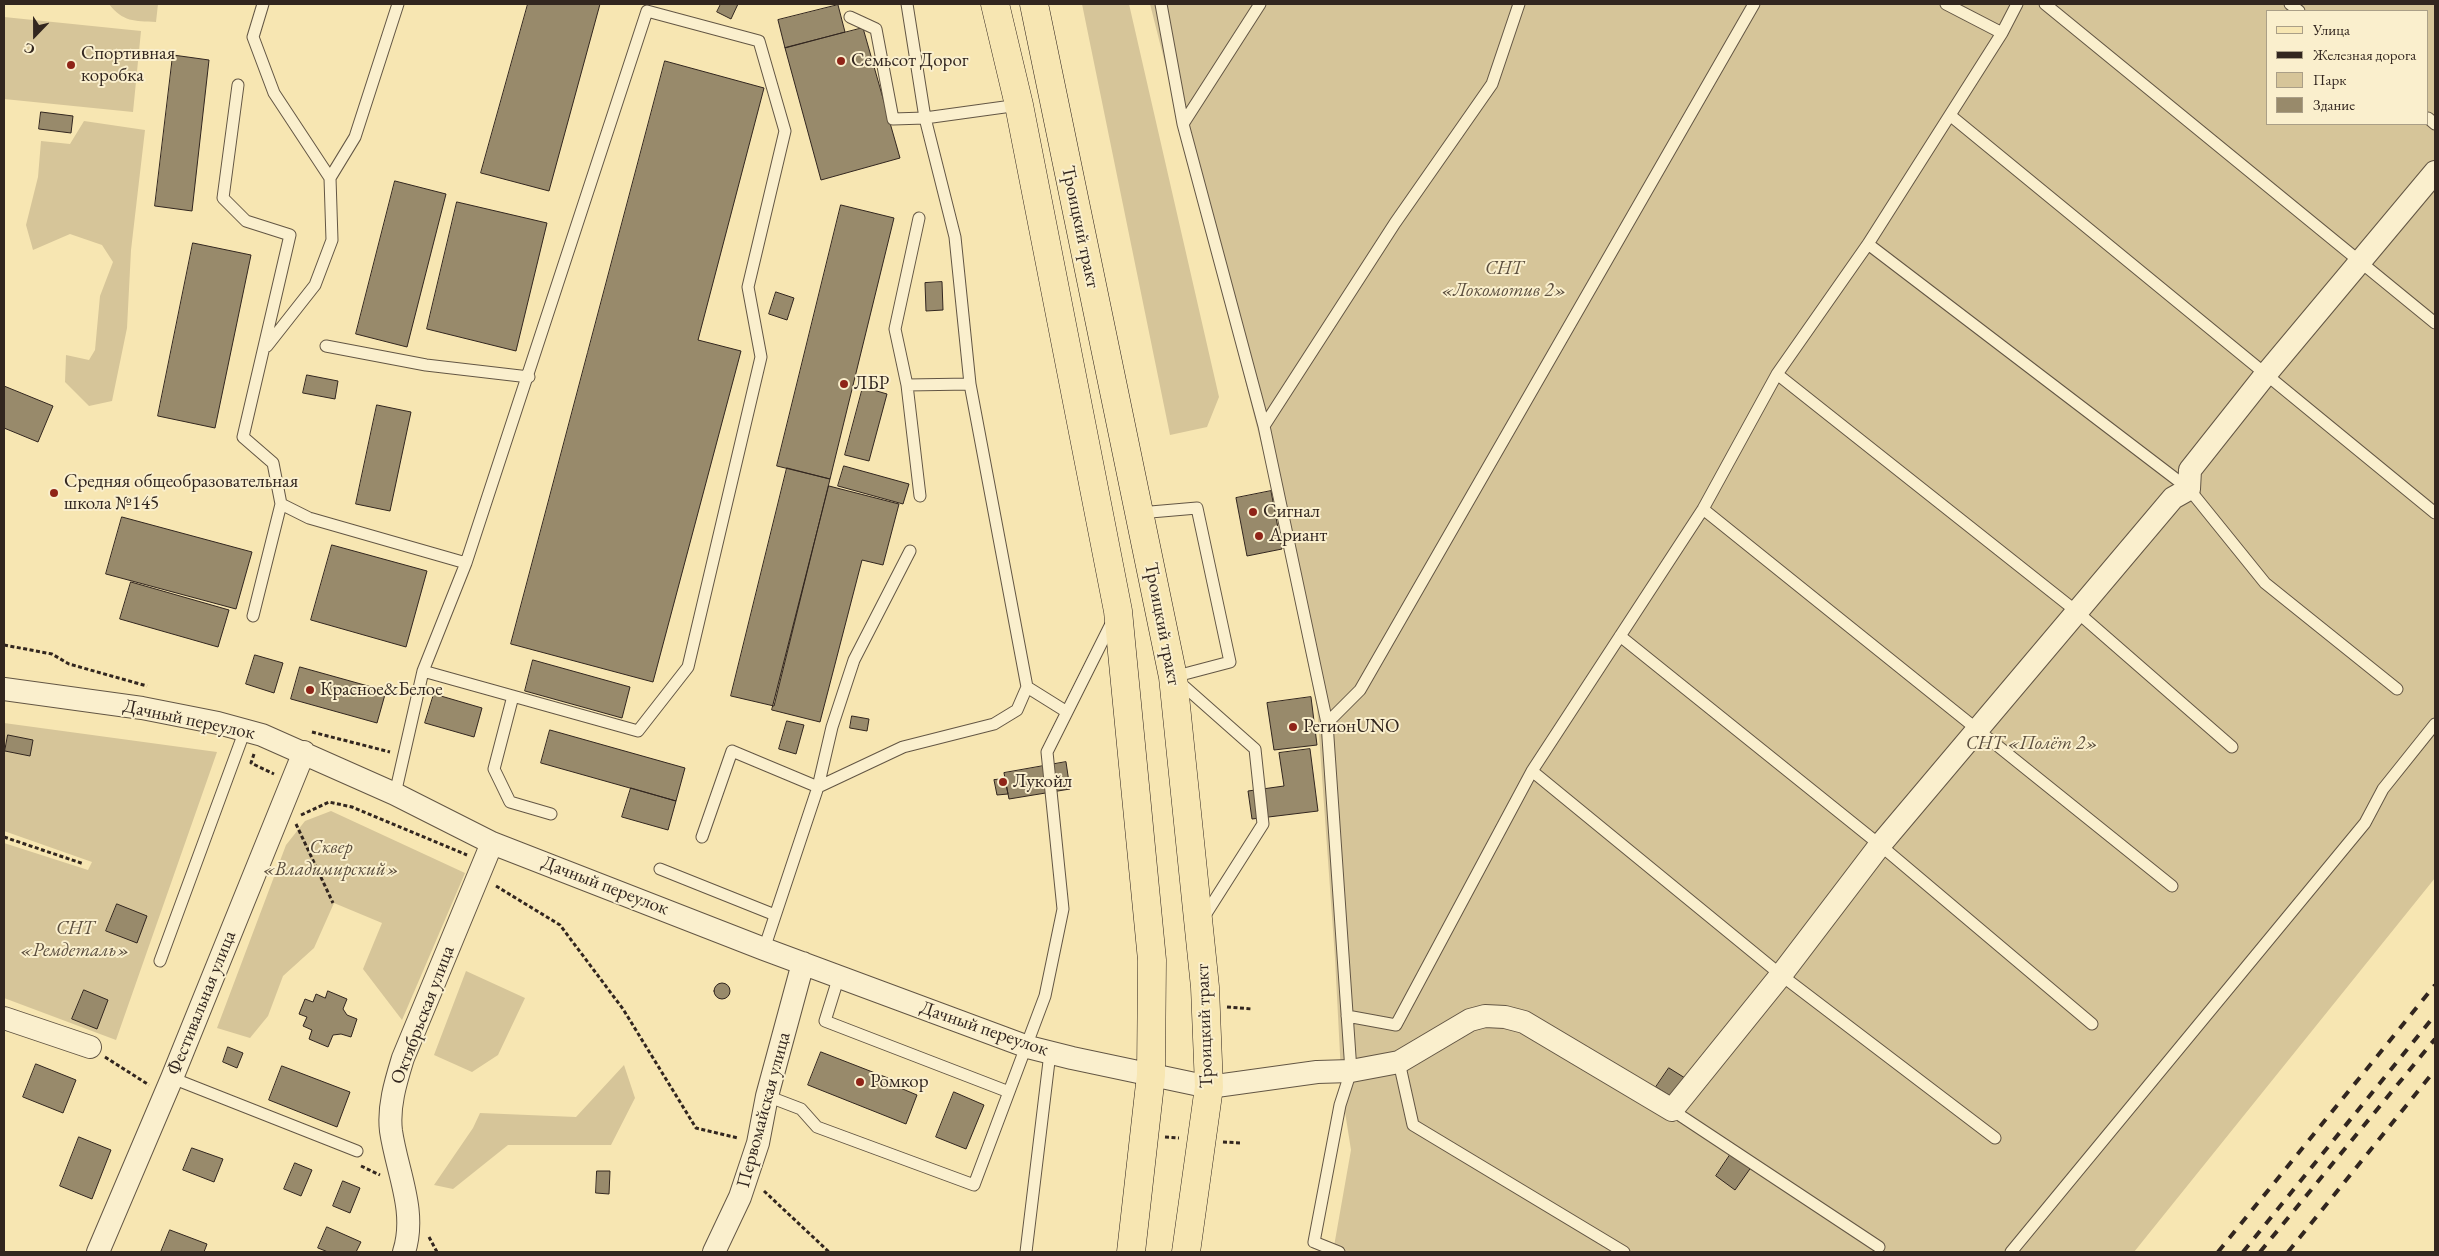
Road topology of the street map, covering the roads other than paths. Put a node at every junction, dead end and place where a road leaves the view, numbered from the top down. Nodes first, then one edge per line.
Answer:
1 (263, 4) edge
2 (398, 4) edge
3 (907, 4) edge
4 (995, 4) edge
5 (1034, 4) edge
6 (1161, 4) edge
7 (1260, 4) edge
8 (1519, 4) edge
9 (1754, 4) edge
10 (1946, 4) edge
11 (2017, 4) edge
12 (2044, 4) edge
13 (850, 17) dead end
14 (2002, 33) junction
15 (238, 85) dead end
16 (1018, 105) junction
17 (1951, 116) junction
18 (925, 118) junction
19 (1183, 124) junction
20 (2435, 172) edge
21 (330, 178) junction
22 (919, 218) dead end
23 (1868, 244) junction
24 (2361, 260) junction
25 (2435, 323) edge
26 (326, 346) dead end
27 (265, 350) junction
28 (1777, 374) junction
29 (2266, 374) junction
30 (529, 377) junction
31 (970, 384) junction
32 (907, 385) junction
33 (1264, 426) junction
34 (2189, 489) junction
35 (920, 496) dead end
36 (281, 504) junction
37 (1702, 510) junction
38 (1139, 513) junction
39 (2435, 513) edge
40 (910, 551) dead end
41 (466, 563) junction
42 (2076, 611) junction
43 (1118, 612) junction
44 (253, 616) dead end
45 (1620, 636) junction
46 (423, 671) junction
47 (1174, 677) junction
48 (1027, 687) junction
49 (4, 689) edge
50 (2397, 689) dead end
51 (513, 696) junction
52 (1067, 712) junction
53 (1327, 723) junction
54 (2435, 724) edge
55 (245, 730) junction
56 (1977, 730) junction
57 (2232, 747) dead end
58 (304, 752) junction
59 (1532, 771) junction
60 (818, 787) junction
61 (395, 794) junction
62 (550, 814) dead end
63 (702, 837) dead end
64 (1880, 845) junction
65 (485, 860) junction
66 (660, 869) dead end
67 (2172, 886) dead end
68 (775, 915) junction
69 (1199, 926) junction
70 (764, 948) junction
71 (160, 961) dead end
72 (803, 963) junction
73 (1781, 975) junction
74 (839, 976) junction
75 (1347, 1016) junction
76 (4, 1018) edge
77 (2092, 1024) dead end
78 (90, 1047) dead end
79 (1028, 1047) junction
80 (1050, 1053) junction
81 (1399, 1062) junction
82 (1351, 1071) junction
83 (1151, 1075) junction
84 (169, 1087) junction
85 (1209, 1087) junction
86 (1010, 1092) junction
87 (767, 1096) junction
88 (1672, 1110) junction
89 (1995, 1138) dead end
90 (357, 1151) dead end
91 (1313, 1247) edge
92 (1879, 1247) dead end
93 (98, 1252) edge
94 (404, 1252) edge
95 (714, 1252) edge
96 (1026, 1252) edge
97 (1131, 1252) edge
98 (1186, 1252) edge
99 (1339, 1252) edge
100 (1624, 1252) edge
101 (2011, 1252) edge

1 - 21 lane
2 - 21 lane
3 - 18 lane
4 - 16 main road, Троицкий тракт
5 - 38 main road, Троицкий тракт
6 - 19 lane
7 - 19 lane
8 - 33 lane
9 - 53 lane
10 - 14 lane
11 - 14 lane
12 - 24 lane
13 - 18 lane
14 - 17 lane
15 - 27 lane
16 - 18 lane
16 - 43 main road, Троицкий тракт
17 - 23 lane
17 - 29 lane
18 - 31 lane
19 - 33 lane
20 - 24 street
21 - 27 lane
22 - 32 lane
23 - 28 lane
23 - 34 lane
24 - 25 lane
24 - 29 street
26 - 30 lane
27 - 36 lane
28 - 37 lane
28 - 42 lane
29 - 34 street
29 - 39 lane
30 - 41 lane
30 - 51 lane
31 - 32 lane
31 - 48 lane
32 - 35 lane
33 - 53 lane
34 - 42 street
34 - 50 lane
36 - 41 lane
36 - 44 lane
37 - 45 lane
37 - 56 lane
38 - 47 main road, Троицкий тракт
38 - 47 lane
40 - 60 lane
41 - 46 lane
42 - 56 street
42 - 57 lane
43 - 52 lane
43 - 83 main road, Троицкий тракт
45 - 59 lane
45 - 64 lane
46 - 51 lane
46 - 61 lane
47 - 69 main road, Троицкий тракт
47 - 69 lane
48 - 52 lane
48 - 60 lane
49 - 55 street, Дачный переулок
51 - 62 lane
52 - 79 lane
53 - 75 lane
54 - 101 lane
55 - 58 street, Дачный переулок
55 - 71 lane
56 - 64 street
56 - 67 lane
58 - 61 street, Дачный переулок
58 - 84 street, Фестивальная улица
59 - 73 lane
59 - 75 lane
60 - 63 lane
60 - 68 lane
61 - 65 street, Дачный переулок
64 - 73 street
64 - 77 lane
65 - 70 street, Дачный переулок
65 - 94 street, Октябрьская улица
66 - 68 lane
68 - 70 lane
69 - 85 main road, Троицкий тракт
70 - 72 street, Дачный переулок
72 - 74 street, Дачный переулок
72 - 87 street, Первомайская улица
73 - 88 street
73 - 89 lane
74 - 79 street, Дачный переулок
74 - 86 lane
75 - 82 lane
76 - 78 street
79 - 80 street, Дачный переулок
79 - 86 lane
80 - 83 street, Дачный переулок
80 - 96 lane
81 - 82 street, Дачный переулок
81 - 88 street, Дачный переулок
81 - 100 lane
82 - 85 street, Дачный переулок
82 - 91 lane
83 - 85 street, Дачный переулок
83 - 97 main road, Троицкий тракт
84 - 90 lane
84 - 93 street, Фестивальная улица
85 - 98 main road, Троицкий тракт
86 - 87 lane
87 - 95 street, Первомайская улица
88 - 92 lane
91 - 99 lane

